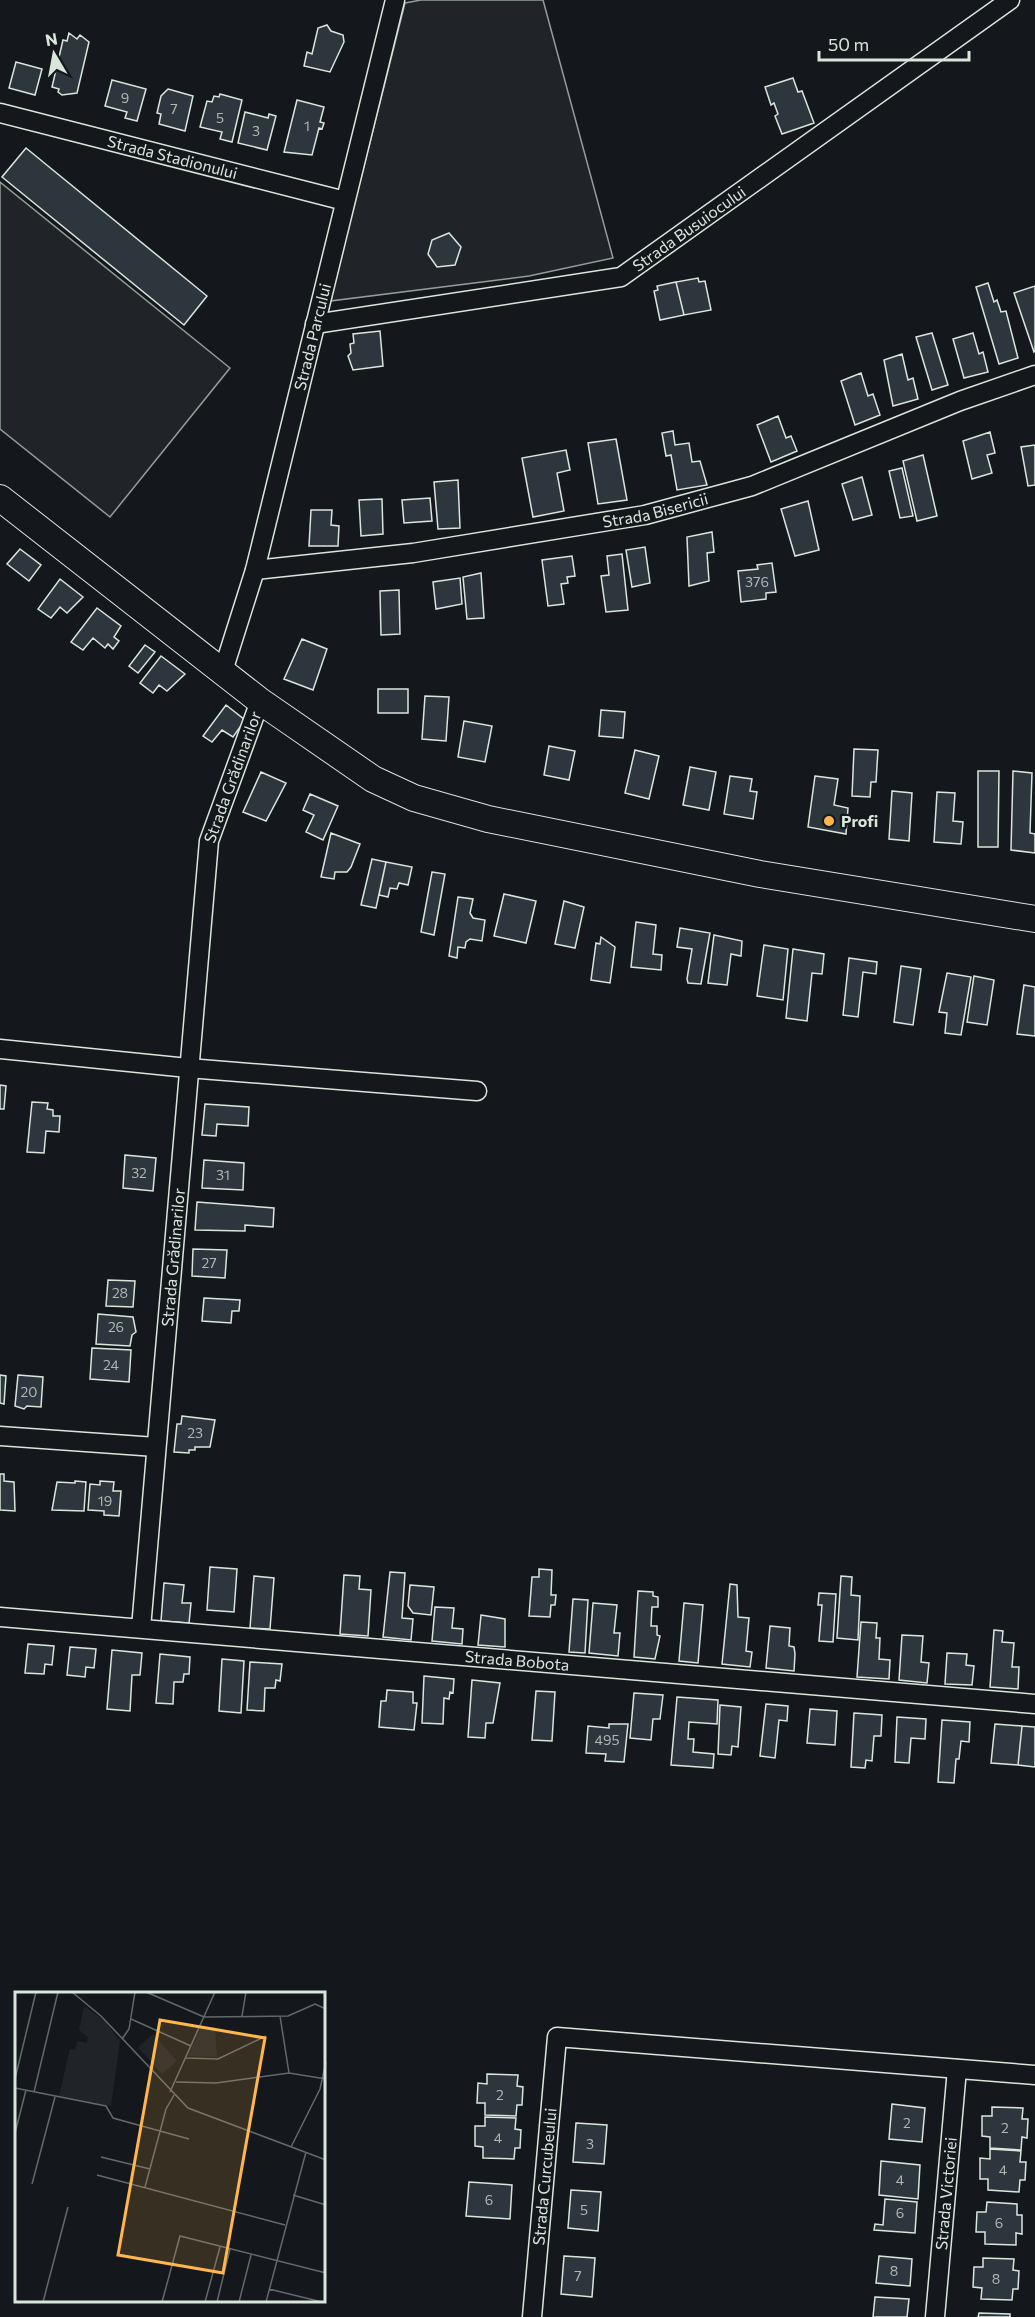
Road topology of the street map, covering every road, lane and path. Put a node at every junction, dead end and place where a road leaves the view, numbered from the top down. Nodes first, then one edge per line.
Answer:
1 (395, 0) edge
2 (1010, 0) edge
3 (0, 113) edge
4 (345, 201) junction
5 (315, 324) junction
6 (1035, 375) edge
7 (0, 498) edge
8 (255, 570) junction
9 (223, 671) junction
10 (260, 701) junction
11 (1035, 919) edge
12 (0, 1049) edge
13 (188, 1068) junction
14 (477, 1091) dead end
15 (0, 1436) edge
16 (156, 1447) junction
17 (0, 1617) edge
18 (141, 1628) junction
19 (1035, 1704) edge
20 (957, 2069) junction
21 (1035, 2074) edge
22 (532, 2317) edge
23 (935, 2317) edge

1 - 4 street, Strada Parcului
2 - 5 street, Strada Busuiocului
3 - 4 street, Strada Stadionului
4 - 5 street, Strada Parcului
5 - 8 street, Strada Parcului
6 - 8 street, Strada Bisericii
7 - 9 main road
8 - 9 street, Strada Parcului
9 - 10 main road
10 - 11 main road
10 - 13 street, Strada Grădinarilor
12 - 13 street
13 - 14 street
13 - 16 street, Strada Grădinarilor
15 - 16 street
16 - 18 street, Strada Grădinarilor
17 - 18 street, Strada Bobota
18 - 19 street, Strada Bobota
20 - 21 street
20 - 22 street, Strada Curcubeului
20 - 23 street, Strada Victoriei

